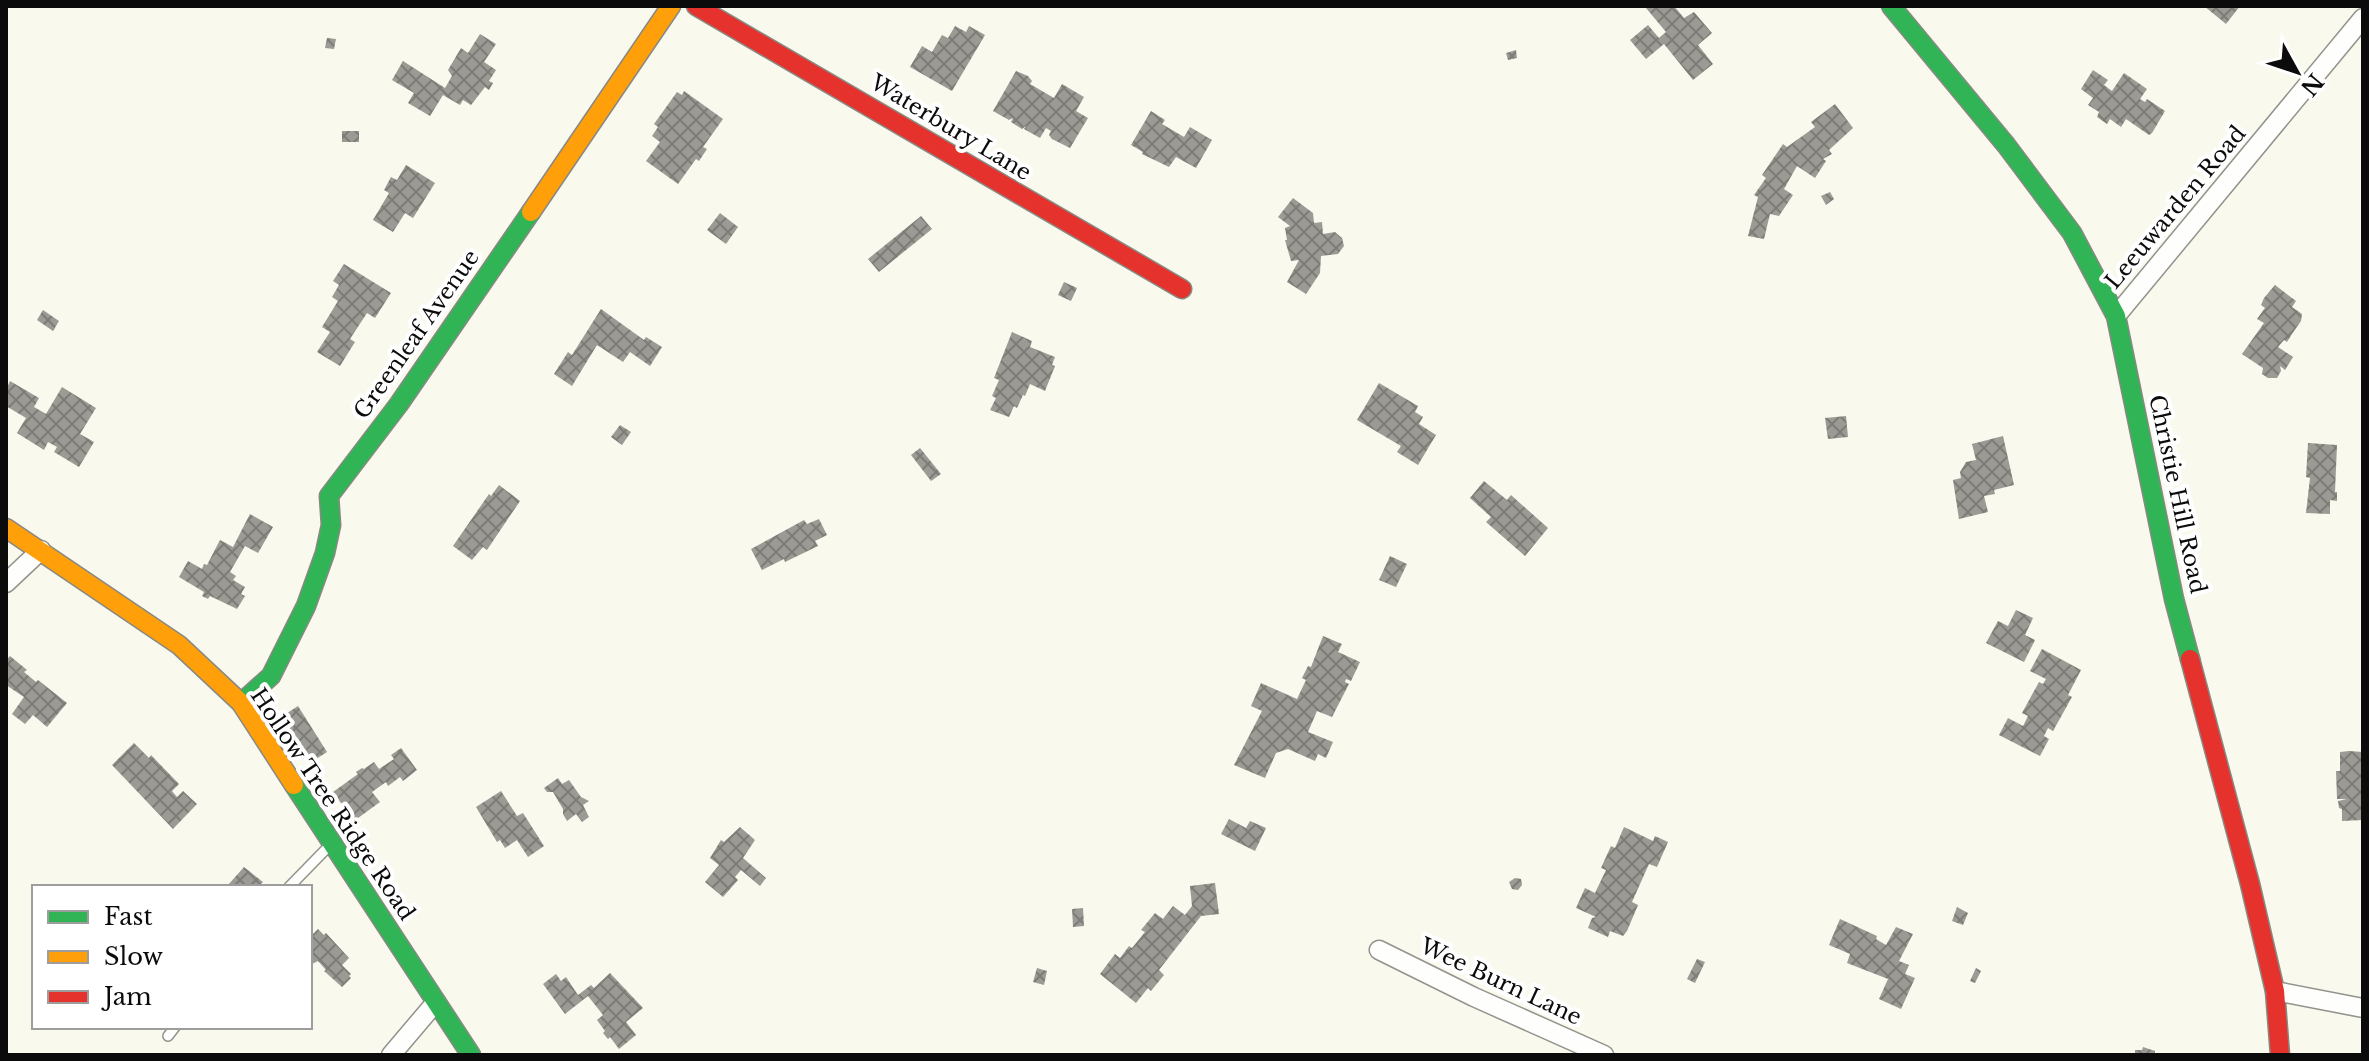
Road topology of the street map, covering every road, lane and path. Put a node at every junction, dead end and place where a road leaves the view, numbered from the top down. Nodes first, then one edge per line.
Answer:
1 (671, 6) edge
2 (696, 6) edge
3 (1891, 6) edge
4 (2363, 18) edge
5 (1182, 289) dead end
6 (2116, 316) junction
7 (6, 528) edge
8 (41, 550) junction
9 (6, 583) edge
10 (241, 703) junction
11 (332, 843) junction
12 (291, 885) edge
13 (1379, 950) dead end
14 (2275, 991) junction
15 (436, 1002) junction
16 (2363, 1008) edge
17 (173, 1029) edge
18 (168, 1036) dead end
19 (391, 1055) edge
20 (471, 1055) edge
21 (1604, 1055) edge
22 (2280, 1055) edge

1 - 10 street, Greenleaf Avenue
2 - 5 street, Waterbury Lane
3 - 6 street, Christie Hill Road
4 - 6 street, Leeuwarden Road
6 - 14 street, Christie Hill Road
7 - 8 street, Hollow Tree Ridge Road
8 - 9 street
8 - 10 street, Hollow Tree Ridge Road
10 - 11 street, Hollow Tree Ridge Road
11 - 12 lane
11 - 15 street, Hollow Tree Ridge Road
13 - 21 street, Wee Burn Lane
14 - 16 street
14 - 22 street, Christie Hill Road
15 - 19 street
15 - 20 street, Hollow Tree Ridge Road
17 - 18 lane

